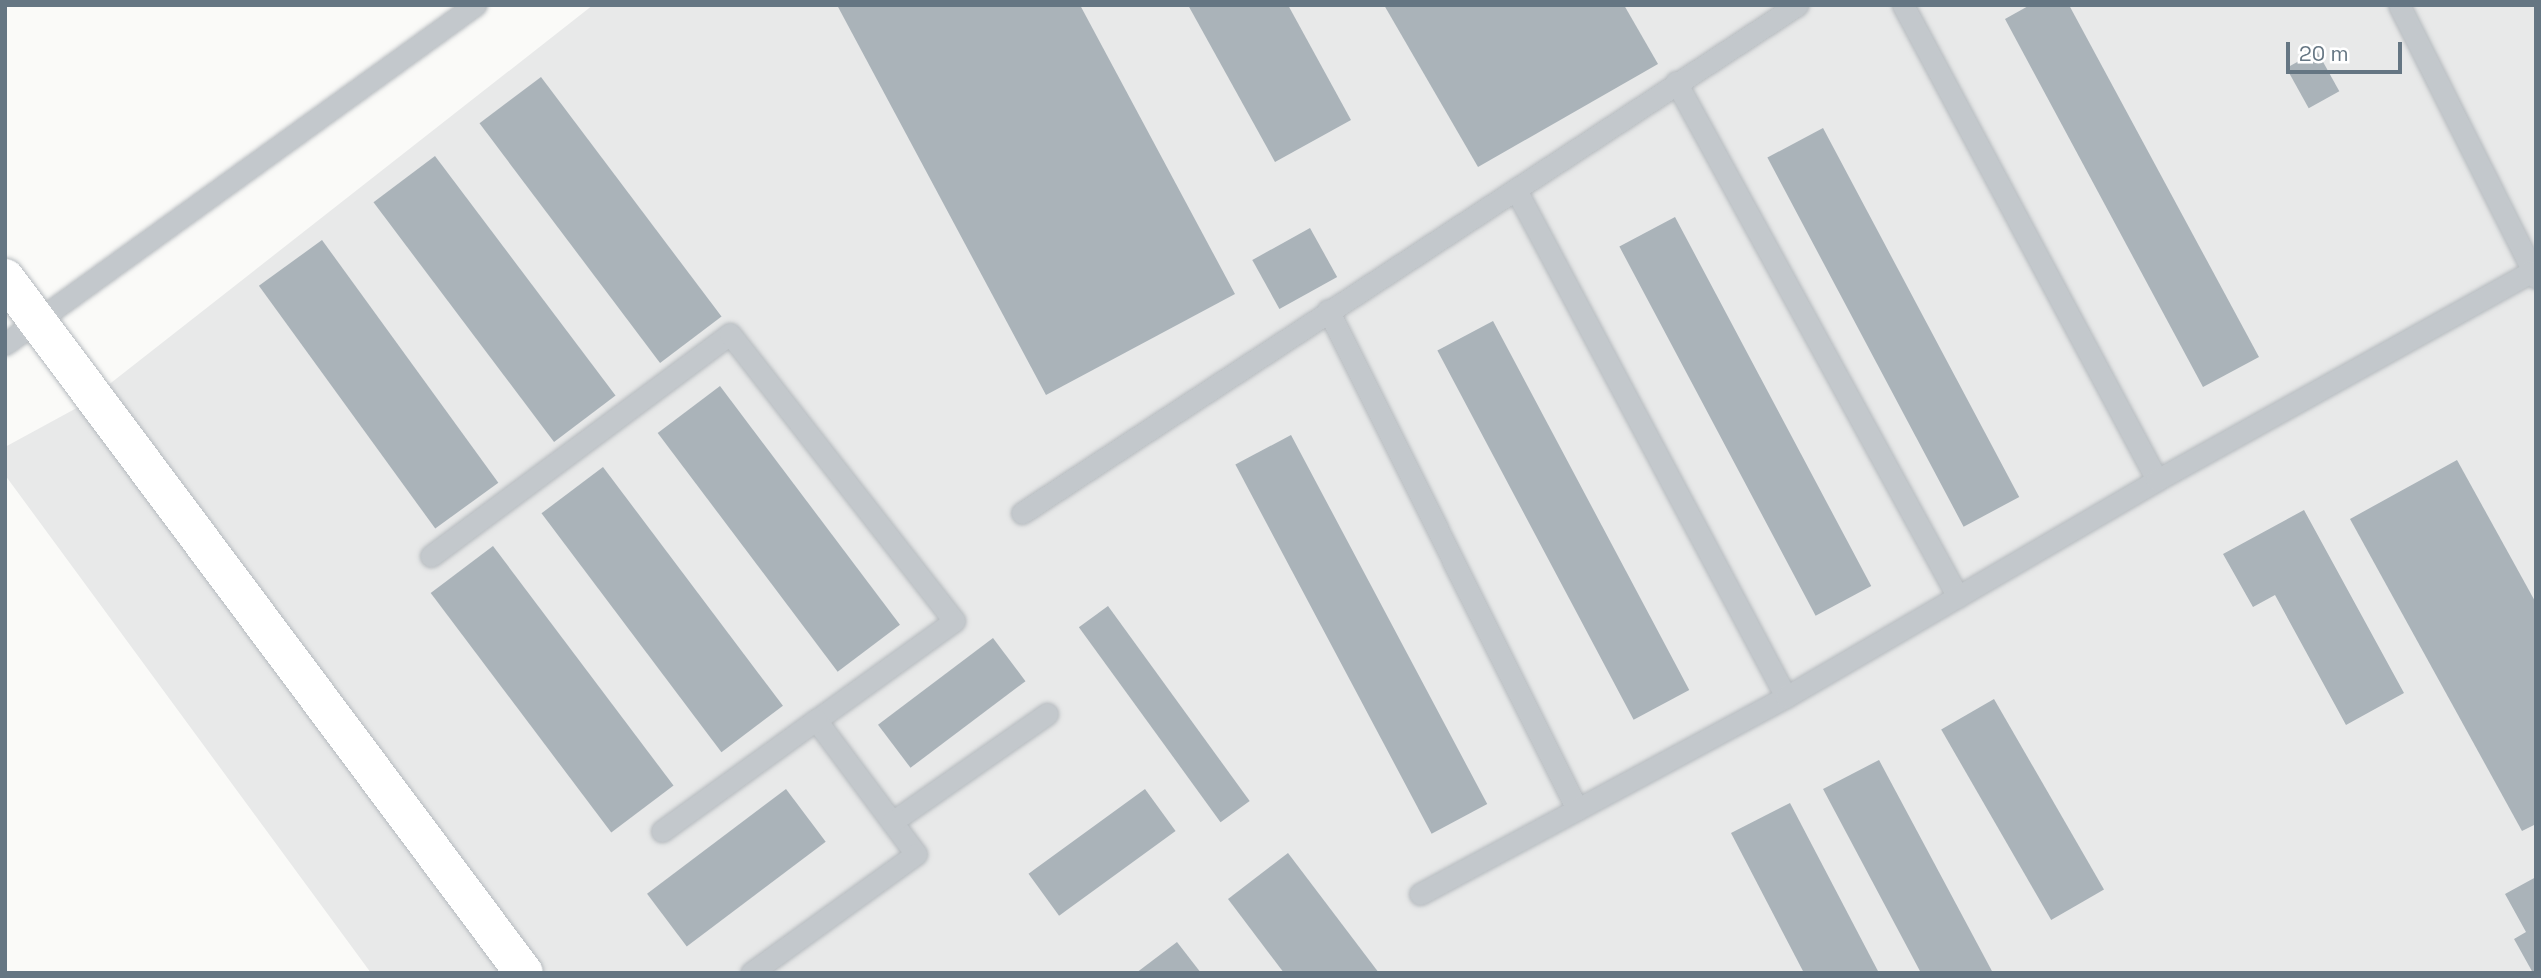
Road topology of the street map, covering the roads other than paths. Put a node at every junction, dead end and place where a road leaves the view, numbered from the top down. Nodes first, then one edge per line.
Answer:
1 (475, 5) edge
2 (1903, 5) edge
3 (2399, 5) edge
4 (1795, 6) edge
5 (1676, 82) junction
6 (1516, 190) junction
7 (2534, 274) edge
8 (5, 278) edge
9 (1328, 310) junction
10 (37, 321) junction
11 (5, 344) edge
12 (2157, 480) junction
13 (1021, 513) dead end
14 (431, 556) dead end
15 (1958, 597) junction
16 (1786, 697) junction
17 (1047, 714) dead end
18 (816, 720) junction
19 (1577, 809) junction
20 (892, 822) junction
21 (662, 831) dead end
22 (1420, 894) dead end
23 (524, 973) edge
24 (751, 973) edge

1 - 10 lane
2 - 12 lane
3 - 7 lane
4 - 5 lane
5 - 6 lane
5 - 15 lane
6 - 9 lane
6 - 16 lane
7 - 12 lane
8 - 10 main road
9 - 13 lane
9 - 19 lane
10 - 11 lane
10 - 23 main road
12 - 15 lane
14 - 18 lane
15 - 16 lane
16 - 19 lane
17 - 20 lane
18 - 20 lane
18 - 21 lane
19 - 22 lane
20 - 24 lane

